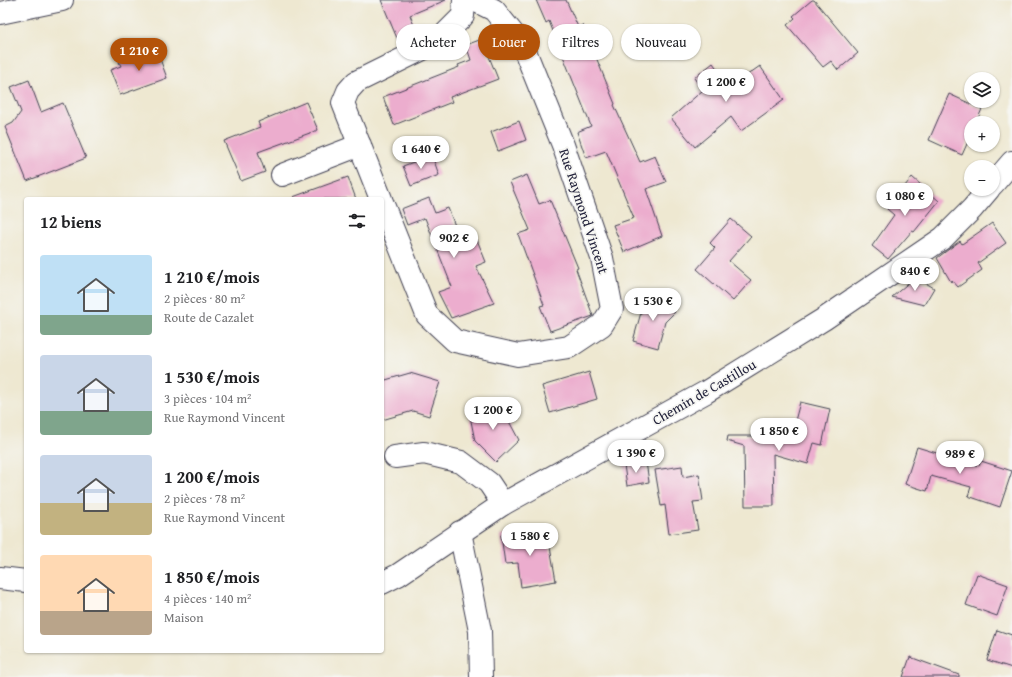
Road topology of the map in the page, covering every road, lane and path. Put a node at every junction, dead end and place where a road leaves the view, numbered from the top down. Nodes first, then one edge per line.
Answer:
1 (62, 0) edge
2 (464, 0) edge
3 (474, 0) edge
4 (0, 13) edge
5 (360, 145) junction
6 (1012, 162) edge
7 (282, 176) dead end
8 (1000, 176) edge
9 (983, 196) edge
10 (380, 197) edge
11 (384, 207) edge
12 (395, 458) dead end
13 (503, 504) junction
14 (460, 532) junction
15 (0, 578) edge
16 (24, 581) edge
17 (384, 582) edge
18 (481, 677) edge

1 - 4 street
2 - 5 street
3 - 11 street, Rue Raymond Vincent
5 - 7 street
5 - 10 street
6 - 8 street
9 - 13 street, Chemin de Castillou
12 - 13 street
13 - 14 street, Chemin de Castillou
14 - 17 street, Chemin de Castillou
14 - 18 street
15 - 16 street

